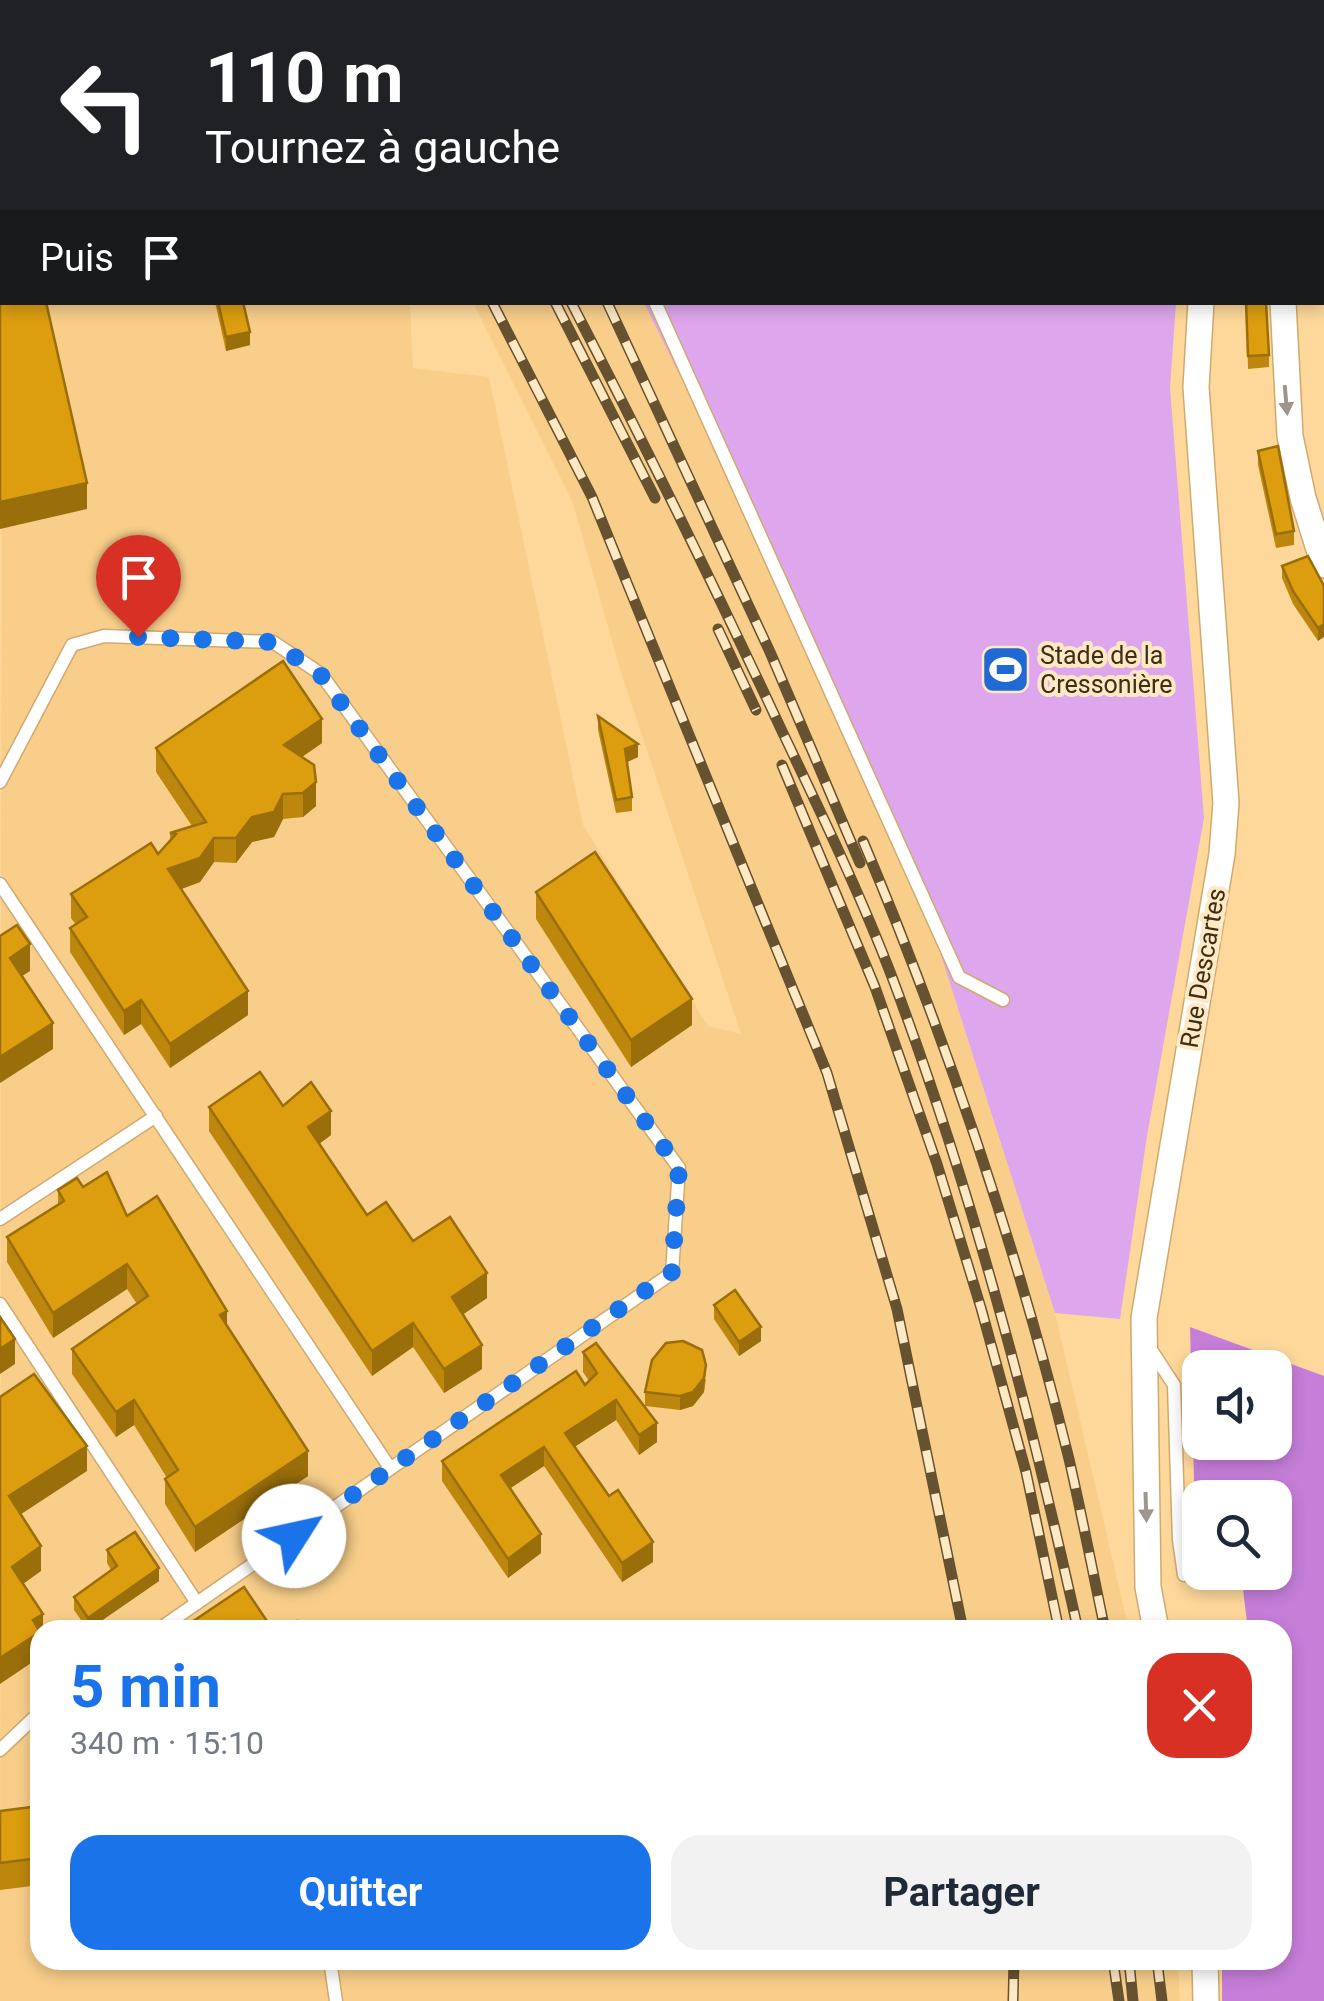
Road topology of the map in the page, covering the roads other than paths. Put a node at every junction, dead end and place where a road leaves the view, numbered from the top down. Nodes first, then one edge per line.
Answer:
1 (656, 305) edge
2 (1200, 305) edge
3 (1283, 305) edge
4 (1324, 565) edge
5 (0, 782) edge
6 (0, 884) edge
7 (1003, 1000) dead end
8 (156, 1116) junction
9 (0, 1218) edge
10 (0, 1304) edge
11 (1144, 1339) junction
12 (390, 1468) junction
13 (1182, 1561) edge
14 (197, 1603) junction
15 (172, 1620) edge
16 (1154, 1620) edge
17 (30, 1720) edge
18 (2, 1743) edge
19 (331, 1970) edge
20 (1205, 1970) edge
21 (336, 2001) edge
22 (1206, 2001) edge

1 - 7 lane
2 - 11 street, Rue Descartes
3 -> 4 street
5 - 12 lane
6 - 8 lane
8 - 9 lane
8 - 12 lane
10 - 14 lane
11 - 13 lane
11 -> 16 street, Rue Descartes
12 - 14 lane
14 - 15 lane
17 - 18 lane
19 - 21 lane
20 - 22 street

